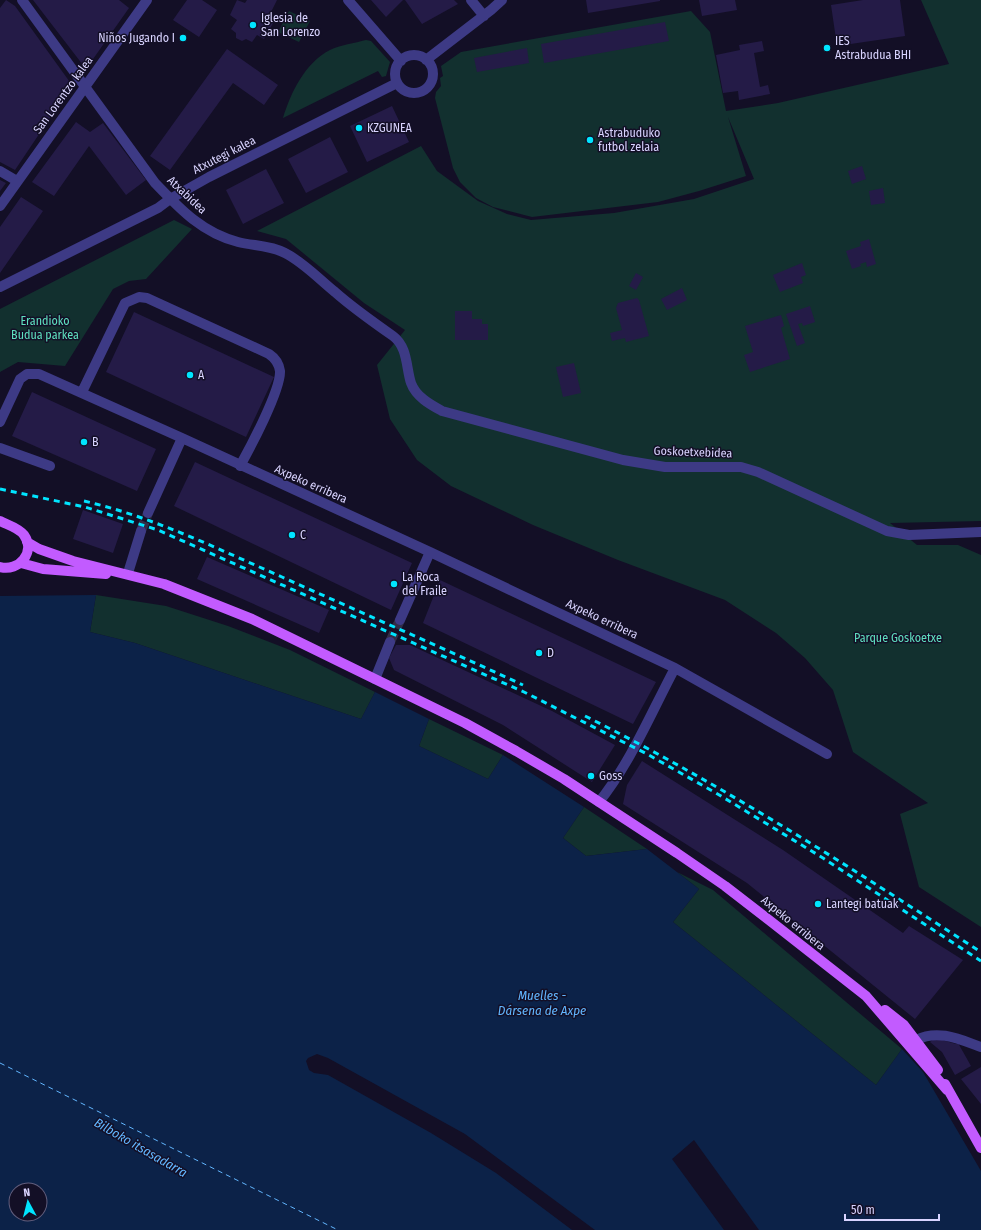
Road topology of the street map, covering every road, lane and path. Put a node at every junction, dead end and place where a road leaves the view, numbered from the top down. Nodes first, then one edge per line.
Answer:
1 (22, 0) edge
2 (147, 0) edge
3 (348, 0) edge
4 (471, 0) edge
5 (502, 0) edge
6 (484, 16) junction
7 (400, 60) junction
8 (426, 60) junction
9 (397, 83) junction
10 (84, 87) junction
11 (0, 171) edge
12 (17, 181) junction
13 (170, 199) junction
14 (0, 206) edge
15 (0, 286) edge
16 (407, 358) joint
17 (82, 392) junction
18 (0, 422) edge
19 (182, 438) junction
20 (0, 448) edge
21 (50, 466) dead end
22 (240, 466) junction
23 (148, 513) tunnel mouth
24 (0, 521) edge
25 (5, 527) edge
26 (141, 531) tunnel mouth
27 (981, 532) edge
28 (27, 542) junction
29 (430, 552) junction
30 (21, 563) junction
31 (0, 567) edge
32 (128, 573) junction
33 (400, 620) tunnel mouth
34 (390, 642) tunnel mouth
35 (675, 668) junction
36 (375, 679) junction
37 (826, 754) dead end
38 (599, 802) junction
39 (866, 996) junction
40 (916, 1040) junction
41 (981, 1047) edge
42 (947, 1090) junction
43 (981, 1148) edge

1 - 10 street, Atxabidea
2 - 10 street, San Lorentzo kalea
3 - 7 street
4 - 6 street
5 - 6 street
6 - 8 street
7 - 8 street
7 - 9 street
8 - 9 street
9 - 13 street, Atxutegi kalea
10 - 12 street, San Lorentzo kalea
10 - 13 street, Atxabidea
11 - 12 street
12 - 14 street, San Lorentzo kalea
13 - 15 street, Atxutegi kalea
13 - 16 street, Atxabidea
16 - 27 street, Goskoetxebidea
17 - 18 street, Axpeko erribera
17 - 19 street, Axpeko erribera
17 - 22 street
19 - 22 street, Axpeko erribera
19 - 23 street
20 - 21 street
22 - 29 street, Axpeko erribera
24 - 25 main road, Axpeko erribera
25 - 28 main road, Axpeko erribera
26 - 32 street
28 - 30 main road
28 - 32 main road, Axpeko erribera
29 - 33 street
29 - 35 street, Axpeko erribera
30 - 31 main road
30 - 32 main road, Axpeko erribera
32 - 36 main road, Axpeko erribera
34 - 36 street
35 - 37 street, Axpeko erribera
35 - 38 street
36 - 38 main road, Axpeko erribera
38 - 39 main road, Axpeko erribera
39 - 40 main road
39 - 42 main road, Axpeko erribera
40 - 41 street
40 - 42 main road
42 - 43 main road

